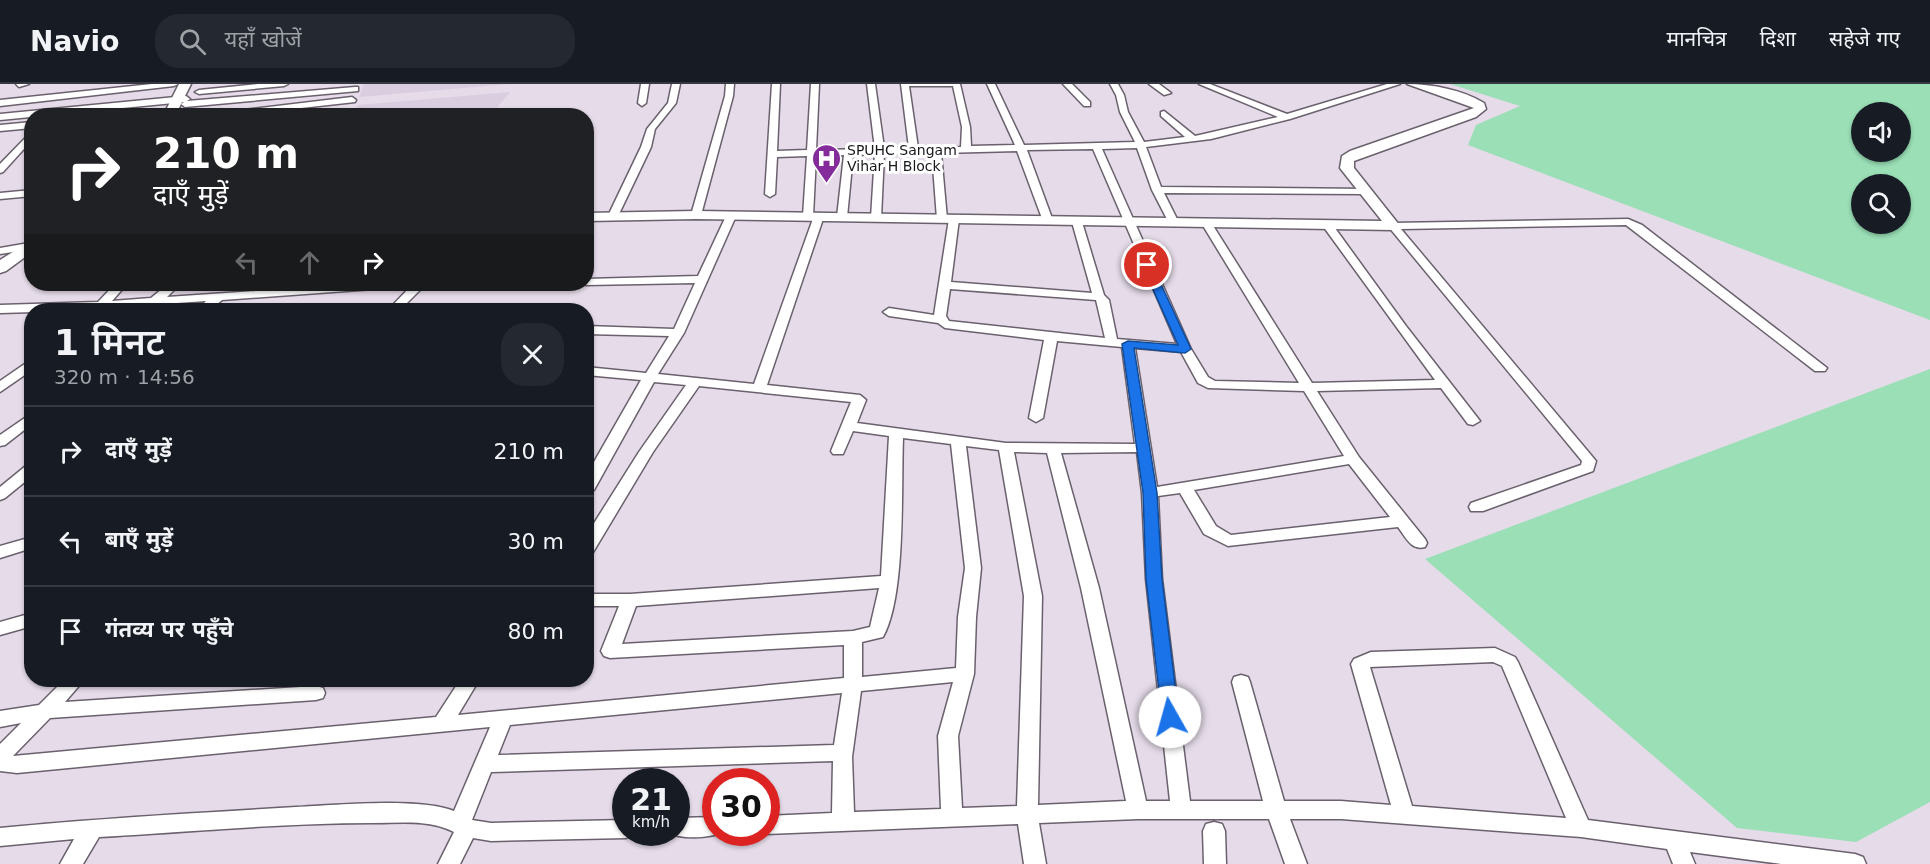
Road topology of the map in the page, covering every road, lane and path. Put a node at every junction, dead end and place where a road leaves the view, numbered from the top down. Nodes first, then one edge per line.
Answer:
1 (25, 84) edge
2 (110, 84) edge
3 (174, 84) edge
4 (284, 84) edge
5 (645, 84) edge
6 (676, 84) edge
7 (730, 84) edge
8 (776, 84) edge
9 (815, 84) edge
10 (871, 84) edge
11 (905, 84) edge
12 (955, 84) edge
13 (991, 84) edge
14 (1067, 84) edge
15 (1114, 84) edge
16 (1153, 84) edge
17 (1203, 84) edge
18 (1396, 84) edge
19 (1413, 84) edge
20 (19, 85) edge
21 (355, 89) dead end
22 (1167, 93) dead end
23 (0, 95) edge
24 (352, 100) dead end
25 (181, 101) edge
26 (0, 103) edge
27 (642, 103) dead end
28 (1087, 104) dead end
29 (102, 108) edge
30 (158, 108) edge
31 (276, 108) edge
32 (1164, 114) dead end
33 (24, 115) edge
34 (0, 117) edge
35 (1287, 117) junction
36 (24, 126) edge
37 (0, 128) edge
38 (1192, 139) junction
39 (24, 143) edge
40 (1141, 145) junction
41 (1096, 146) junction
42 (1021, 148) junction
43 (936, 149) junction
44 (966, 149) junction
45 (880, 150) junction
46 (914, 150) junction
47 (849, 152) junction
48 (773, 154) junction
49 (811, 154) junction
50 (0, 170) edge
51 (1157, 190) junction
52 (1364, 191) junction
53 (24, 194) edge
54 (770, 194) dead end
55 (0, 196) edge
56 (696, 215) junction
57 (613, 216) junction
58 (730, 216) junction
59 (813, 216) junction
60 (594, 217) edge
61 (842, 217) junction
62 (876, 218) junction
63 (948, 219) junction
64 (1048, 222) junction
65 (1077, 222) junction
66 (1128, 223) junction
67 (1174, 223) junction
68 (1207, 224) junction
69 (1328, 226) junction
70 (1393, 226) junction
71 (24, 246) edge
72 (24, 250) edge
73 (0, 251) edge
74 (0, 268) edge
75 (704, 279) junction
76 (594, 282) edge
77 (945, 285) junction
78 (115, 291) edge
79 (166, 291) edge
80 (286, 291) edge
81 (413, 291) edge
82 (221, 295) junction
83 (1099, 297) junction
84 (156, 300) junction
85 (104, 303) edge
86 (132, 303) edge
87 (153, 303) edge
88 (211, 303) edge
89 (401, 303) edge
90 (0, 309) edge
91 (24, 309) edge
92 (889, 312) dead end
93 (941, 320) junction
94 (594, 330) edge
95 (678, 333) junction
96 (1051, 337) junction
97 (1120, 344) junction
98 (1185, 349) junction
99 (1820, 368) dead end
100 (24, 369) edge
101 (594, 372) edge
102 (649, 378) junction
103 (695, 382) junction
104 (1444, 384) junction
105 (760, 387) junction
106 (1307, 387) junction
107 (0, 388) edge
108 (1036, 418) dead end
109 (1473, 421) dead end
110 (24, 423) edge
111 (848, 426) junction
112 (896, 433) junction
113 (958, 441) junction
114 (0, 442) edge
115 (1006, 447) junction
116 (1142, 448) junction
117 (1053, 449) junction
118 (838, 451) dead end
119 (1353, 459) junction
120 (594, 473) edge
121 (24, 475) edge
122 (1184, 487) junction
123 (1150, 493) junction
124 (0, 495) edge
125 (1477, 507) dead end
126 (1401, 521) junction
127 (594, 537) edge
128 (1419, 543) dead end
129 (24, 544) edge
130 (0, 552) edge
131 (889, 581) junction
132 (594, 600) edge
133 (630, 600) junction
134 (24, 622) edge
135 (0, 629) edge
136 (853, 638) junction
137 (965, 674) junction
138 (1241, 682) dead end
139 (853, 684) junction
140 (69, 687) edge
141 (466, 687) edge
142 (316, 693) dead end
143 (47, 711) junction
144 (504, 717) junction
145 (0, 719) edge
146 (443, 722) junction
147 (0, 757) edge
148 (842, 757) junction
149 (0, 763) edge
150 (486, 764) junction
151 (1181, 809) junction
152 (1138, 810) junction
153 (1276, 810) junction
154 (1027, 815) junction
155 (1404, 815) junction
156 (952, 817) junction
157 (843, 823) junction
158 (780, 825) edge
159 (463, 826) junction
160 (93, 828) junction
161 (1581, 828) junction
162 (612, 829) edge
163 (1214, 831) dead end
164 (0, 837) edge
165 (1675, 841) junction
166 (71, 864) edge
167 (449, 864) edge
168 (1035, 864) edge
169 (1215, 864) edge
170 (1296, 864) edge
171 (1684, 864) edge
172 (1855, 864) edge

1 - 20 street
2 - 23 street
3 - 26 street
4 - 25 street
5 - 27 street
6 - 57 street
7 - 56 street
8 - 48 street
9 - 49 street
10 - 45 street
11 - 12 street
11 - 46 street
12 - 44 street
13 - 42 street
14 - 28 street
15 - 40 street
16 - 22 street
17 - 35 street
18 - 35 street
19 - 52 street
21 - 25 street
24 - 31 street
25 - 29 street
25 - 30 street
32 - 38 street
33 - 34 street
35 - 38 street
36 - 37 street
38 - 40 street
39 - 50 street
40 - 41 street
40 - 51 street
41 - 42 street
41 - 66 street
42 - 44 street
42 - 64 street
43 - 44 street
43 - 46 street
43 - 63 street
45 - 46 street
45 - 47 street
45 - 62 street
47 - 49 street
47 - 61 street
48 - 49 street
48 - 54 street
49 - 59 street
51 - 52 street
51 - 67 street
52 - 70 street
53 - 55 street
56 - 57 street
56 - 58 street
57 - 60 street
58 - 59 street
58 - 75 street
59 - 61 street
59 - 105 street
61 - 62 street
62 - 63 street
63 - 64 street
63 - 77 street
64 - 65 street
65 - 66 street
65 - 83 street
66 - 67 street
66 - 98 street
67 - 68 street
68 - 69 street
68 - 106 street
69 - 70 street
69 - 104 street
70 - 99 street
70 - 125 street
71 - 73 street
72 - 74 street
75 - 76 street
75 - 95 street
77 - 83 street
77 - 93 street
78 - 85 street
79 - 84 street
80 - 82 street
81 - 89 street
82 - 84 street
82 - 88 street
83 - 97 street
84 - 86 street
84 - 87 street
90 - 91 street
92 - 93 street
93 - 96 street
94 - 95 street
95 - 102 street
96 - 97 street
96 - 108 street
97 - 98 street
97 - 116 street
98 - 106 street
100 - 107 street
101 - 102 street
102 - 103 street
102 - 120 street
103 - 105 street
103 - 127 street
104 - 106 street
104 - 109 street
105 - 111 street
106 - 119 street
110 - 114 street
111 - 112 street
111 - 118 street
112 - 113 street
112 - 131 street
113 - 115 street
113 - 137 street
115 - 117 street
115 - 154 street
116 - 117 street
116 - 123 street
117 - 152 street
119 - 122 street
119 - 126 street
121 - 124 street
122 - 123 street
122 - 126 street
123 - 151 street
126 - 128 street
129 - 130 street
131 - 133 street
131 - 136 street
132 - 133 street
133 - 136 street
134 - 135 street
136 - 139 street
137 - 139 street
137 - 156 street
138 - 153 street
139 - 144 street
139 - 148 street
140 - 143 street
141 - 146 street
142 - 143 street
143 - 145 street
143 - 147 street
144 - 146 street
144 - 150 street
146 - 149 street
148 - 150 street
148 - 157 street
150 - 159 street
151 - 152 street
151 - 153 street
152 - 154 street
153 - 155 street
153 - 170 street
154 - 156 street
154 - 168 street
155 - 161 street
155 - 161 street
156 - 157 street
157 - 158 street
159 - 160 street
159 - 162 street
159 - 167 street
160 - 164 street
160 - 166 street
161 - 165 street
163 - 169 street
165 - 171 street
165 - 172 street

